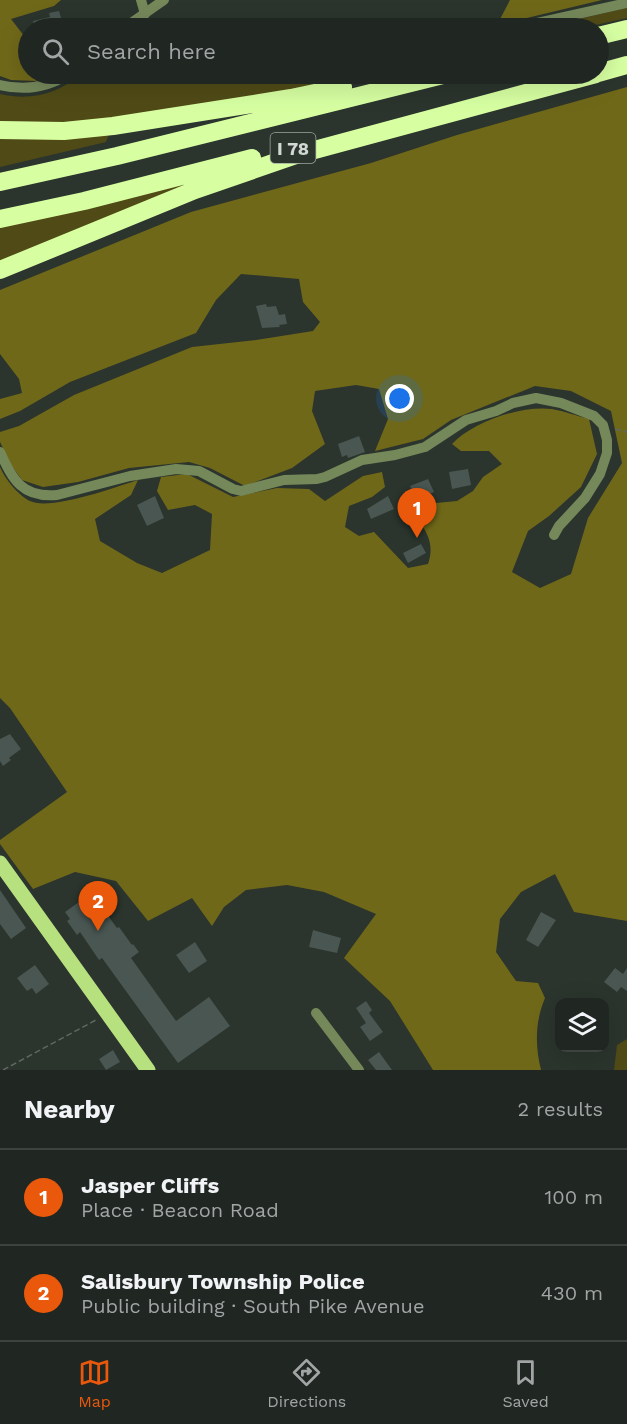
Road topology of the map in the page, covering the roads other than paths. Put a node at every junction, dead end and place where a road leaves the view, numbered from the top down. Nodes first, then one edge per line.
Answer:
1 (141, 0) edge
2 (164, 0) edge
3 (627, 3) edge
4 (145, 14) junction
5 (139, 18) edge
6 (560, 18) edge
7 (627, 27) edge
8 (609, 31) edge
9 (627, 64) edge
10 (609, 69) edge
11 (48, 84) edge
12 (360, 84) edge
13 (407, 84) edge
14 (546, 84) edge
15 (554, 84) edge
16 (0, 85) edge
17 (0, 130) edge
18 (0, 182) edge
19 (0, 219) edge
20 (0, 270) edge
21 (0, 452) edge
22 (554, 535) dead end
23 (0, 863) edge
24 (316, 1013) dead end
25 (148, 1070) edge
26 (359, 1070) edge

1 - 4 street
2 - 4 street
3 - 6 street
4 - 5 street
7 - 8 highway
9 - 10 highway
11 - 16 street
12 - 17 highway
13 - 18 highway, I 78
14 - 19 highway, I 78
15 - 20 highway
21 - 22 street
23 - 25 main road
24 - 26 street

